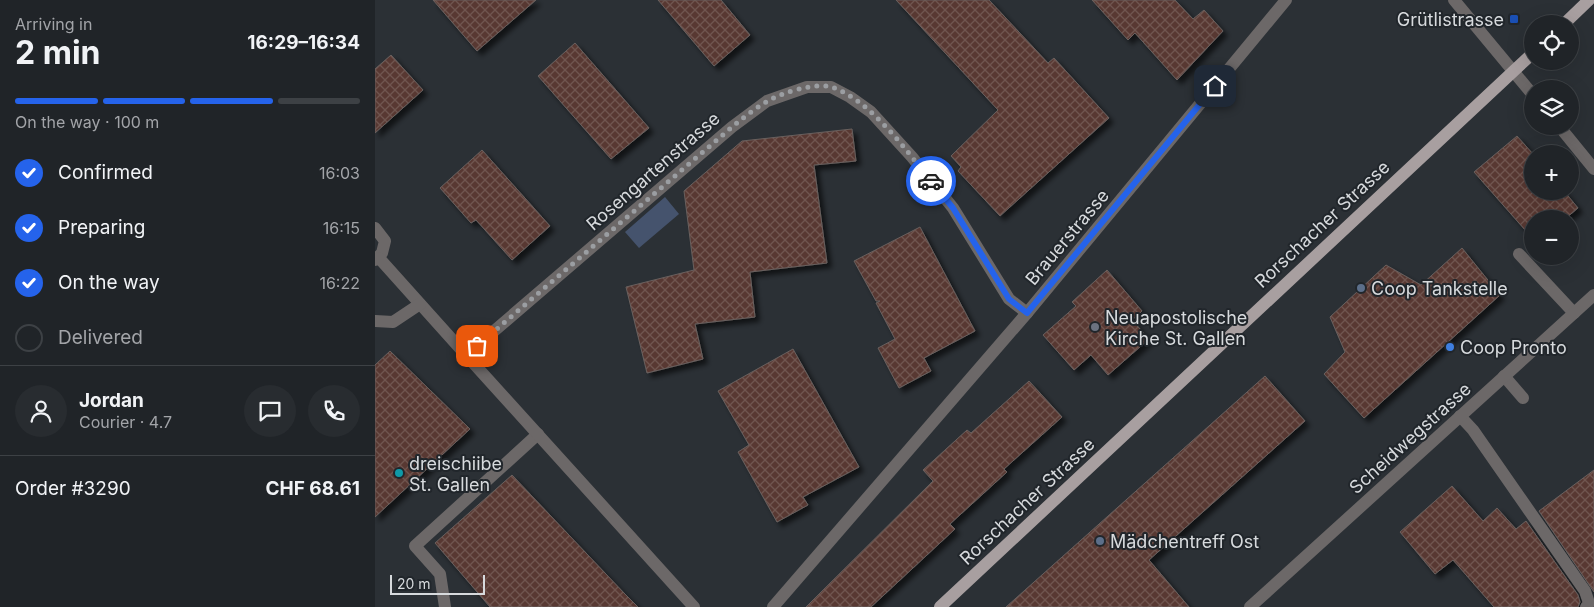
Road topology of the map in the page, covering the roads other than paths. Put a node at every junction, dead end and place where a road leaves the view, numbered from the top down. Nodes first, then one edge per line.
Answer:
1 (1286, 0) edge
2 (1454, 0) edge
3 (1589, 0) edge
4 (1573, 15) edge
5 (1524, 62) edge
6 (1513, 72) junction
7 (1524, 85) edge
8 (1566, 135) edge
9 (1594, 170) edge
10 (375, 228) edge
11 (1519, 254) dead end
12 (377, 259) edge
13 (1594, 295) edge
14 (420, 304) junction
15 (1027, 313) junction
16 (1574, 313) junction
17 (375, 321) edge
18 (466, 355) junction
19 (1504, 376) junction
20 (1523, 398) dead end
21 (1460, 416) junction
22 (538, 434) junction
23 (445, 607) edge
24 (694, 607) edge
25 (773, 607) edge
26 (940, 607) edge
27 (1250, 607) edge
28 (1586, 607) edge

1 - 15 street, Brauerstrasse
2 - 6 street
3 - 4 main road
5 - 6 main road, Rorschacher Strasse
6 - 7 street
6 - 26 main road, Rorschacher Strasse
8 - 9 street
10 - 12 street
11 - 16 street
12 - 14 street
13 - 16 street, Scheidwegstrasse
14 - 17 street
14 - 18 street
15 - 18 street, Rosengartenstrasse
15 - 25 street, Brauerstrasse
16 - 19 street, Scheidwegstrasse
18 - 22 street
19 - 20 street
19 - 21 street, Scheidwegstrasse
21 - 27 street, Scheidwegstrasse
21 - 28 street
22 - 23 street
22 - 24 street

